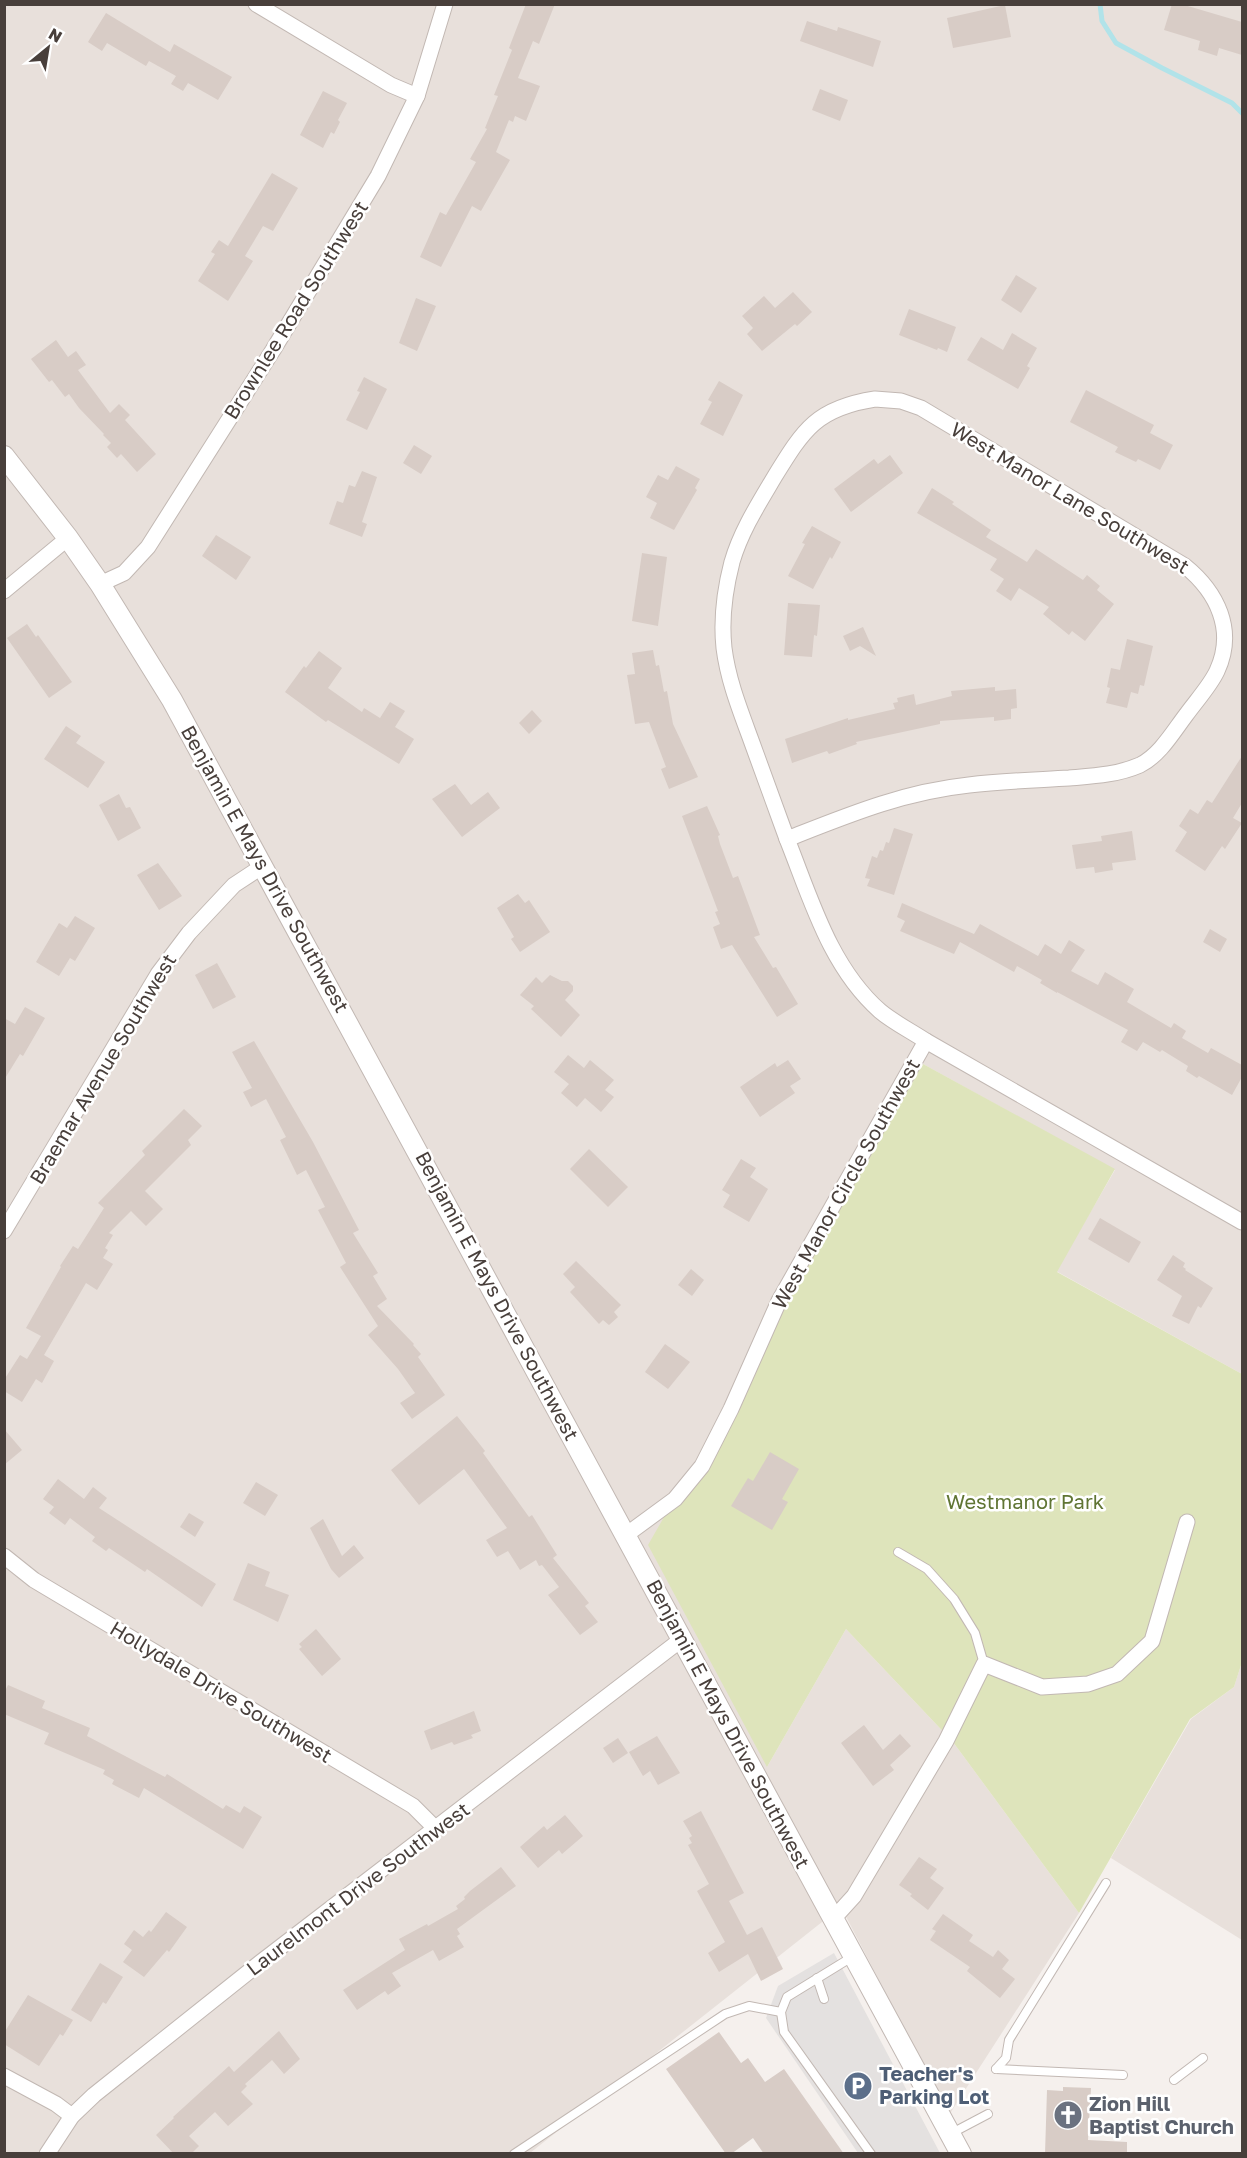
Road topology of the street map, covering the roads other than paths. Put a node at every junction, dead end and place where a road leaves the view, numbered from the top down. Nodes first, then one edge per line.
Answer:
1 (256, 4) edge
2 (445, 4) edge
3 (417, 96) junction
4 (4, 456) edge
5 (68, 538) junction
6 (100, 585) junction
7 (4, 591) edge
8 (787, 839) junction
9 (263, 866) junction
10 (926, 1041) junction
11 (1242, 1222) edge
12 (4, 1231) edge
13 (1187, 1522) dead end
14 (626, 1535) junction
15 (898, 1552) dead end
16 (4, 1556) edge
17 (682, 1639) junction
18 (984, 1664) junction
19 (436, 1829) junction
20 (1106, 1883) dead end
21 (834, 1918) junction
22 (854, 1956) junction
23 (817, 1978) junction
24 (824, 1999) dead end
25 (781, 2012) junction
26 (1203, 2058) dead end
27 (1123, 2075) dead end
28 (4, 2076) edge
29 (1174, 2080) dead end
30 (988, 2114) dead end
31 (72, 2116) junction
32 (951, 2134) junction
33 (47, 2154) edge
34 (514, 2154) edge
35 (871, 2154) edge
36 (961, 2154) edge

1 - 3 street
2 - 3 street, Brownlee Road Southwest
3 - 6 street, Brownlee Road Southwest
4 - 5 street, Benjamin E Mays Drive Southwest
5 - 6 street, Benjamin E Mays Drive Southwest
5 - 7 street
6 - 9 street, Benjamin E Mays Drive Southwest
8 - 8 street, West Manor Lane Southwest
8 - 10 street, West Manor Lane Southwest
9 - 12 street, Braemar Avenue Southwest
9 - 14 street, Benjamin E Mays Drive Southwest
10 - 11 street, West Manor Circle Southwest
10 - 14 street, West Manor Circle Southwest
13 - 18 street
14 - 17 street, Benjamin E Mays Drive Southwest
15 - 18 lane
16 - 19 street, Hollydale Drive Southwest
17 - 19 street, Laurelmont Drive Southwest
17 - 21 street, Benjamin E Mays Drive Southwest
18 - 21 street
19 - 31 street, Laurelmont Drive Southwest
20 - 27 lane
21 - 22 street, Benjamin E Mays Drive Southwest
22 - 23 lane
22 - 32 street, Benjamin E Mays Drive Southwest
23 - 24 lane
23 - 25 lane
25 - 34 lane
25 - 35 lane
26 - 29 lane
28 - 31 street
30 - 32 lane
31 - 33 street, Laurelmont Drive Southwest
32 - 36 street, Benjamin E Mays Drive Southwest

